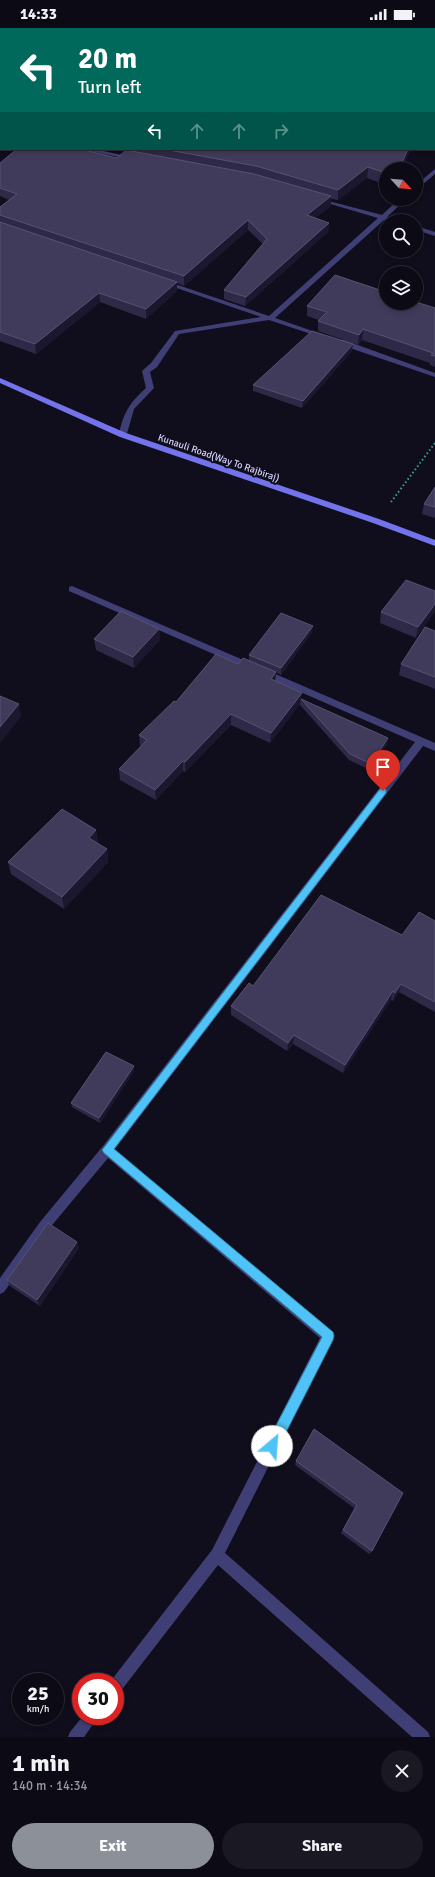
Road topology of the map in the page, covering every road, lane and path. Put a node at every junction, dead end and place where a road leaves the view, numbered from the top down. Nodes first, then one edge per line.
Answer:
1 (89, 150) edge
2 (138, 159) edge
3 (435, 172) edge
4 (423, 182) edge
5 (315, 198) edge
6 (395, 206) edge
7 (386, 214) edge
8 (379, 216) edge
9 (379, 221) edge
10 (423, 230) edge
11 (435, 234) edge
12 (158, 280) edge
13 (271, 318) junction
14 (435, 375) edge
15 (0, 380) edge
16 (123, 435) junction
17 (435, 443) edge
18 (376, 522) junction
19 (435, 543) edge
20 (72, 589) dead end
21 (421, 742) junction
22 (435, 747) edge
23 (107, 1150) junction
24 (0, 1288) edge
25 (217, 1556) junction
26 (124, 1675) edge
27 (85, 1725) edge
28 (75, 1737) edge
29 (423, 1737) edge

1 - 2 street
3 - 4 street
5 - 8 street
6 - 7 street
9 - 13 street
10 - 11 street
12 - 13 street
13 - 14 street
13 - 16 street
15 - 16 main road, Kunauli Road(Way To Rajbiraj)
16 - 18 main road, Kunauli Road(Way To Rajbiraj)
17 - 18 path
18 - 19 main road, Kunauli Road(Way To Rajbiraj)
20 - 21 street
21 - 22 street
21 - 23 street
23 - 24 street
23 - 25 street
25 - 26 street
25 - 29 street
27 - 28 street

